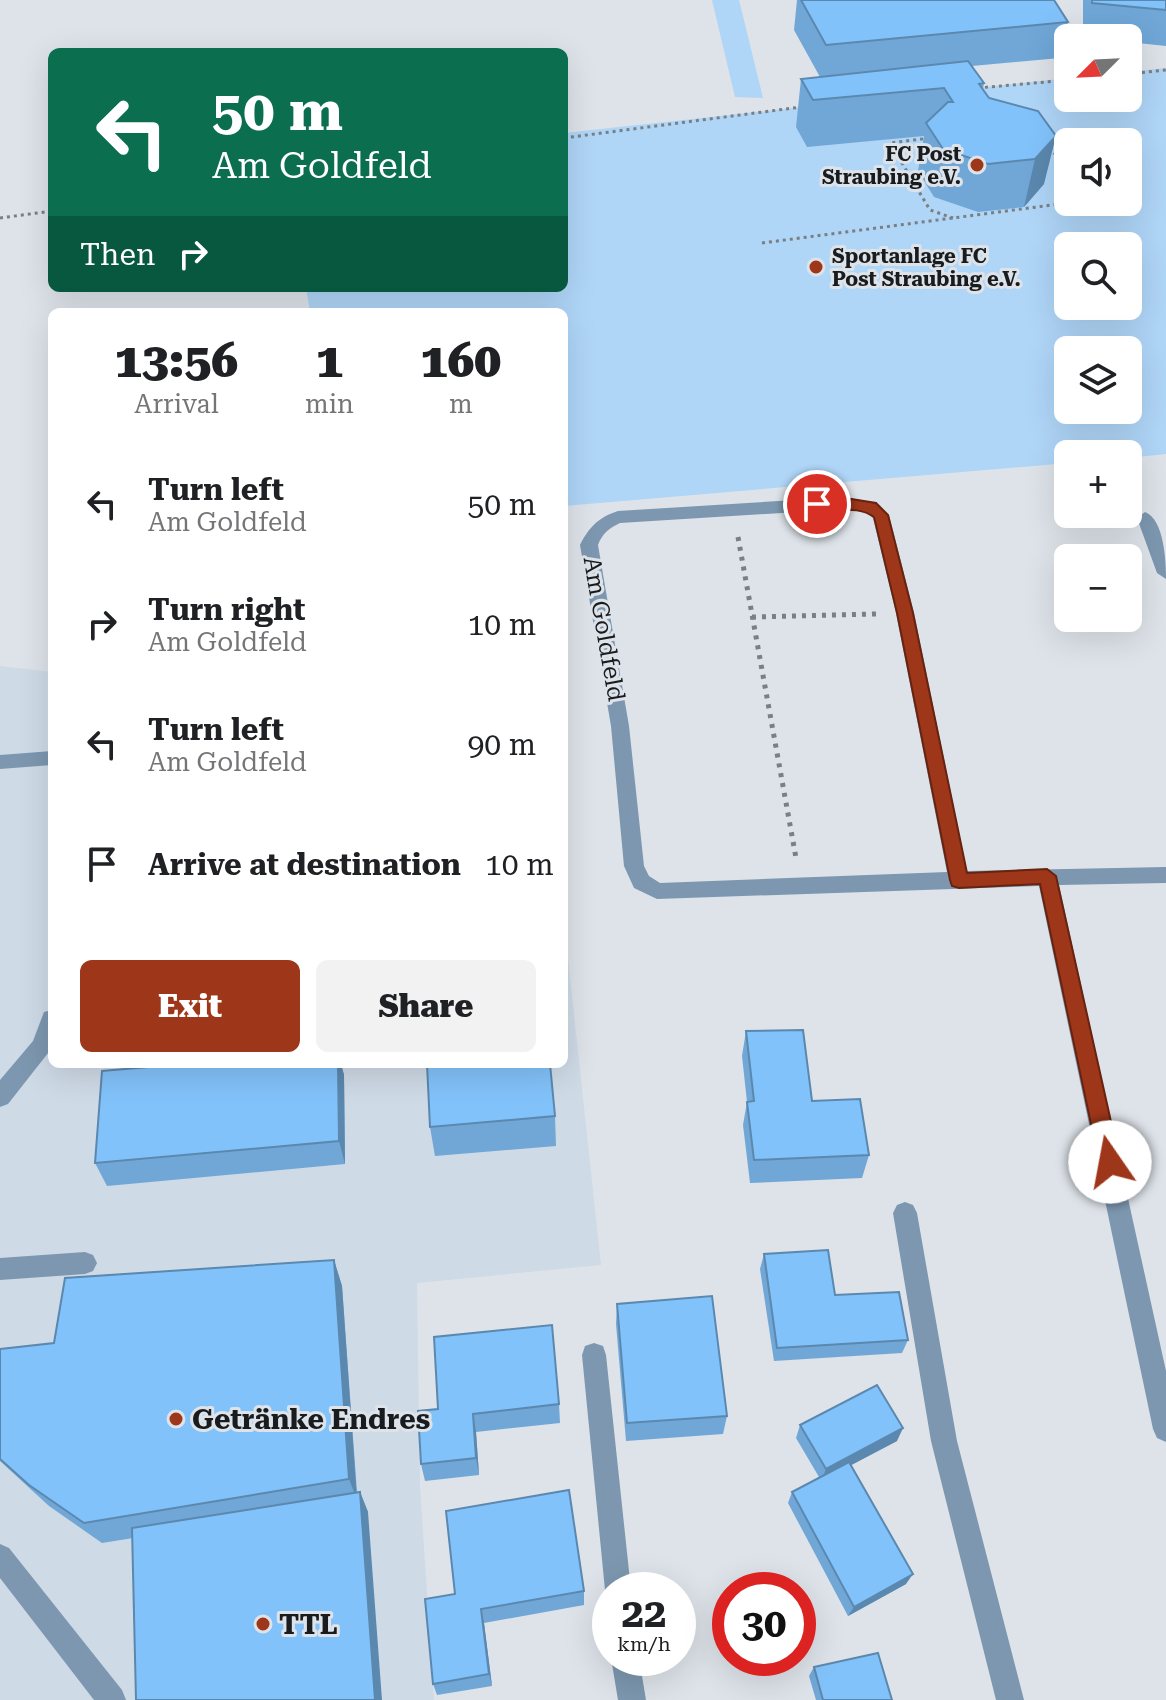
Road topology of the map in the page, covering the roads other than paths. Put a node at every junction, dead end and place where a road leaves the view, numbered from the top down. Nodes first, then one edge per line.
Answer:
1 (1145, 518) dead end
2 (1166, 573) edge
3 (48, 758) edge
4 (0, 762) edge
5 (1166, 875) edge
6 (1047, 876) junction
7 (959, 880) junction
8 (48, 1030) edge
9 (0, 1097) edge
10 (905, 1213) dead end
11 (85, 1263) dead end
12 (0, 1269) edge
13 (594, 1355) dead end
14 (1166, 1429) edge
15 (0, 1557) edge
16 (616, 1572) edge
17 (628, 1676) edge
18 (112, 1700) edge
19 (632, 1700) edge
20 (1010, 1700) edge

1 - 2 street
3 - 4 street
5 - 6 street, Am Goldfeld
6 - 7 street, Am Goldfeld
6 - 14 street
7 - 7 street, Am Goldfeld
8 - 9 street
10 - 20 street
11 - 12 street
13 - 16 street
15 - 18 street
17 - 19 street

